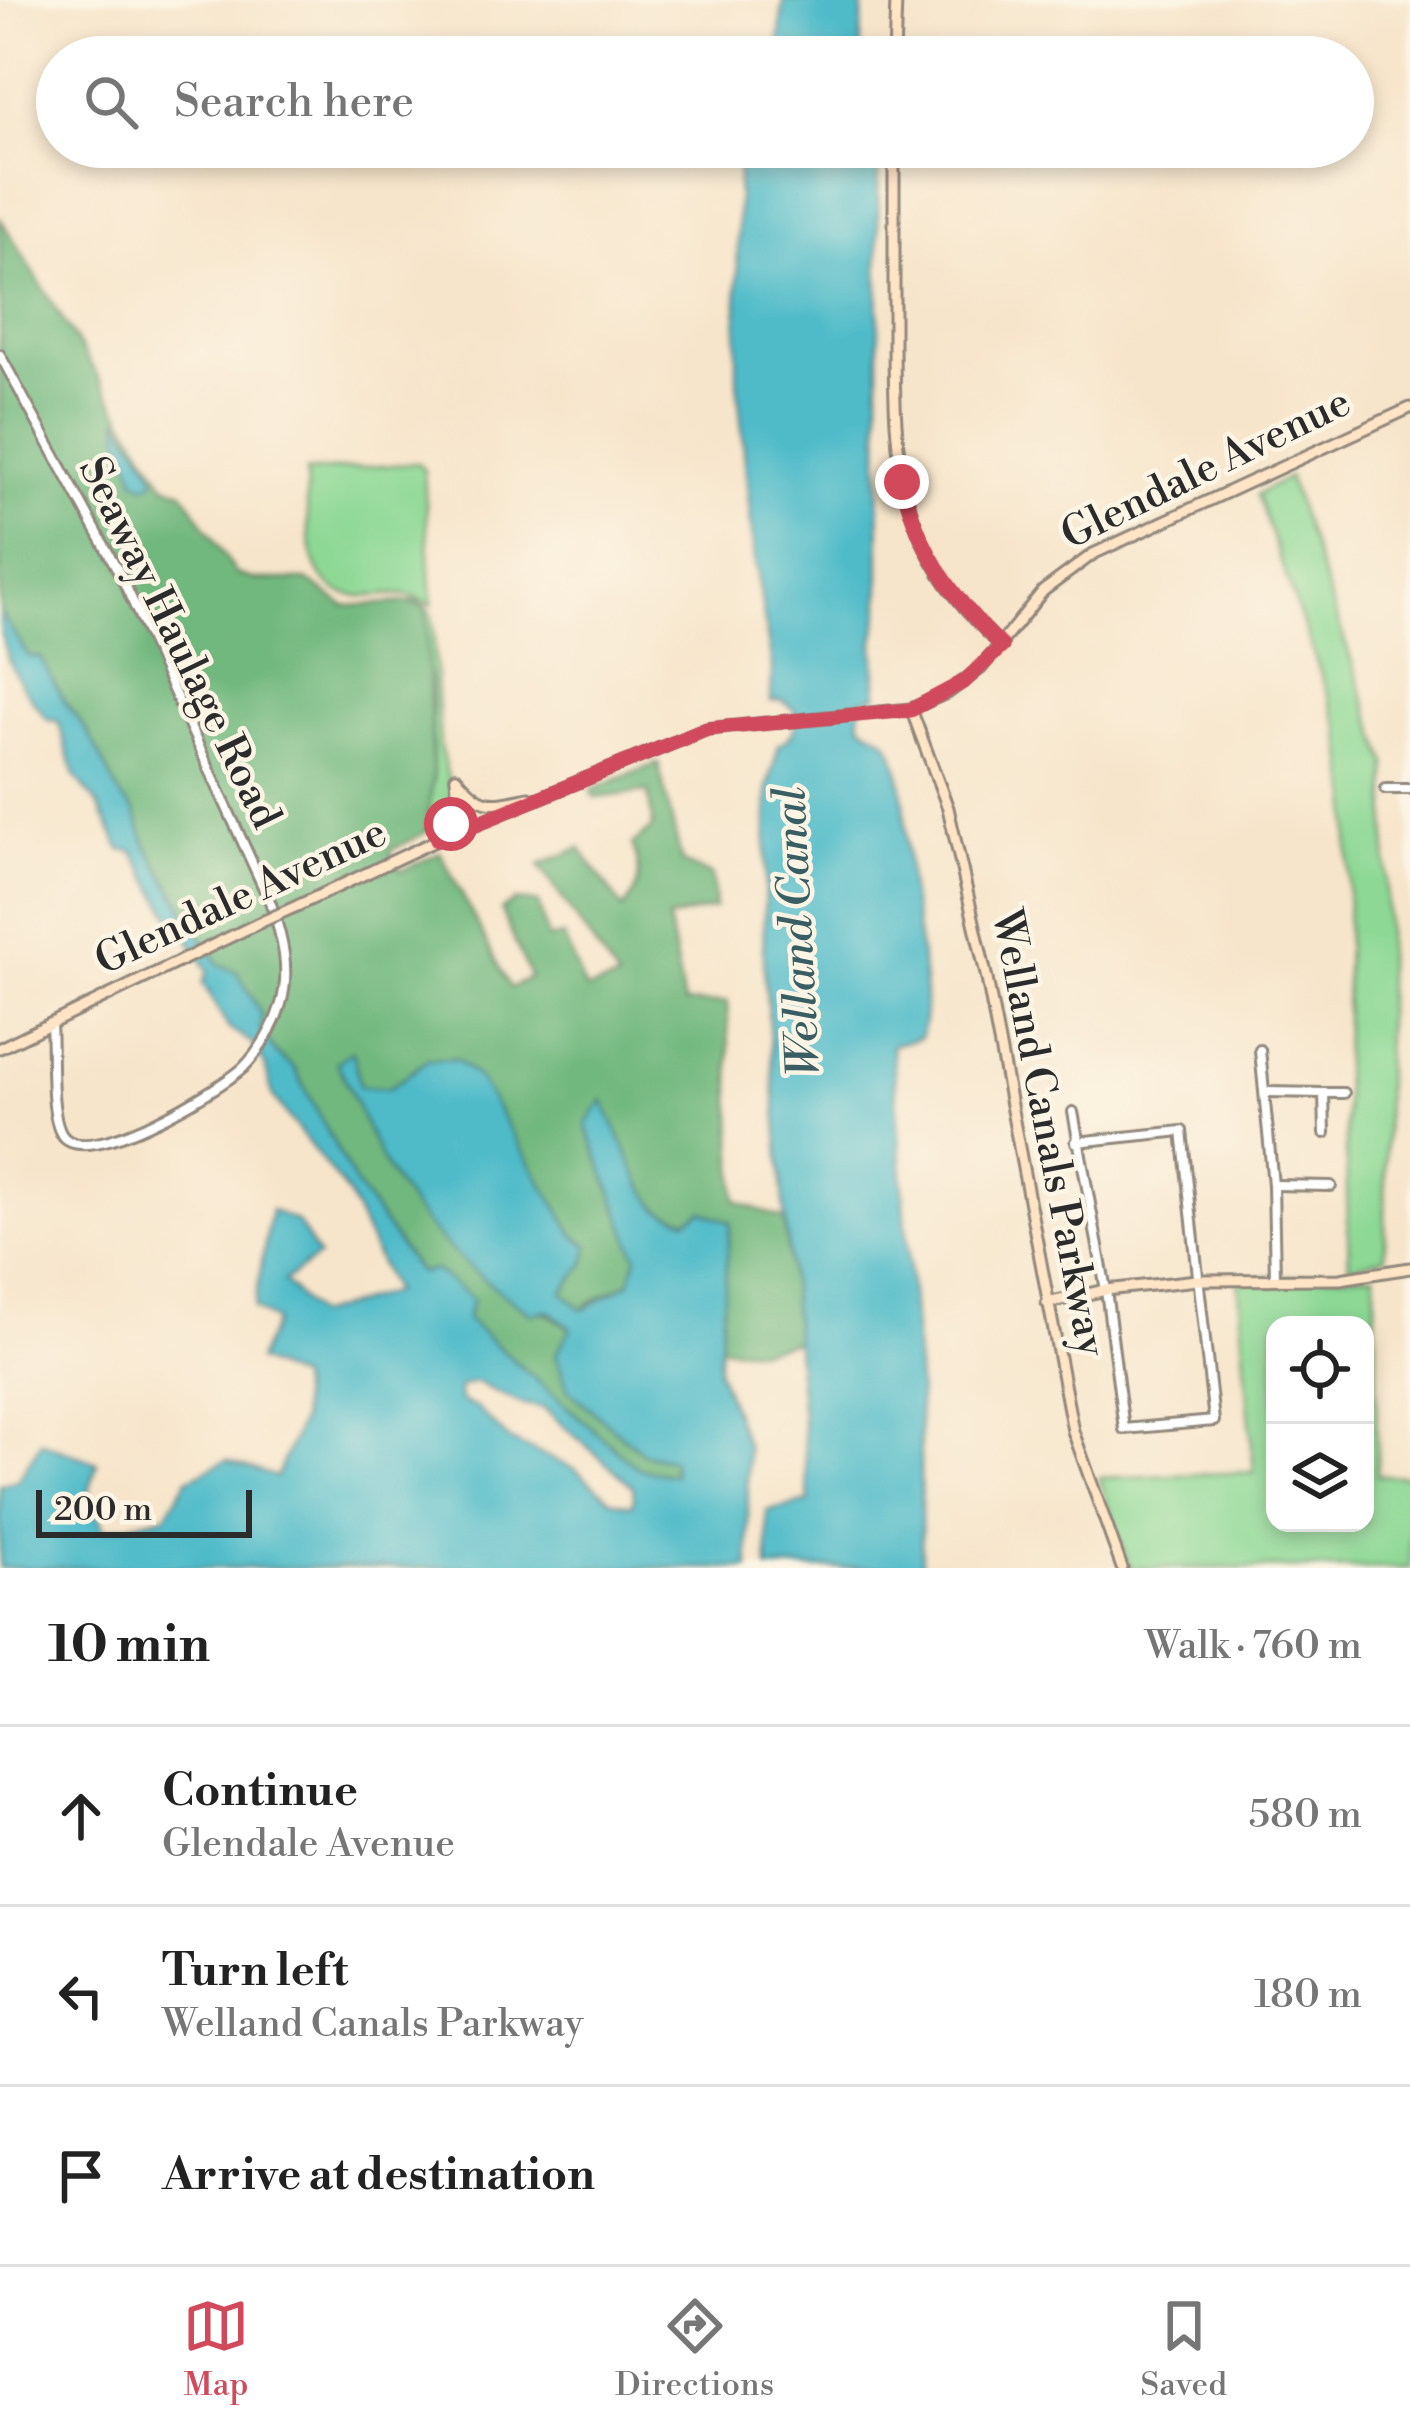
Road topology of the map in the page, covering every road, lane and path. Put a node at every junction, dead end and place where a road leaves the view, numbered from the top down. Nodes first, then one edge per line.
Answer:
1 (896, 0) edge
2 (895, 36) edge
3 (894, 168) edge
4 (0, 355) edge
5 (1410, 408) edge
6 (1002, 646) junction
7 (911, 710) junction
8 (1386, 789) dead end
9 (1410, 789) edge
10 (547, 794) junction
11 (437, 840) junction
12 (51, 1024) junction
13 (0, 1048) edge
14 (1260, 1051) dead end
15 (1265, 1092) junction
16 (1324, 1093) junction
17 (1344, 1093) dead end
18 (1072, 1112) dead end
19 (1325, 1133) dead end
20 (1076, 1142) junction
21 (1273, 1185) junction
22 (1330, 1186) dead end
23 (1410, 1268) edge
24 (1275, 1278) junction
25 (1197, 1280) junction
26 (1106, 1290) junction
27 (1047, 1303) junction
28 (1122, 1568) edge

1 - 2 main road
3 - 6 main road
4 - 12 street, Seaway Haulage Road
5 - 6 main road, Glendale Avenue
6 - 7 main road, Glendale Avenue
7 - 10 main road, Glendale Avenue
7 - 27 main road, Welland Canals Parkway
8 - 9 street
10 - 11 main road, Glendale Avenue
10 - 11 main road
11 - 12 main road, Glendale Avenue, bridge
12 - 13 main road, Glendale Avenue
14 - 15 street
15 - 16 street
15 - 21 street
16 - 17 street
16 - 19 street
18 - 20 street
20 - 25 street
20 - 26 street
21 - 22 street
21 - 24 street
23 - 24 main road
24 - 25 main road
25 - 26 main road
25 - 26 street
26 - 27 main road
27 - 28 main road, Welland Canals Parkway

